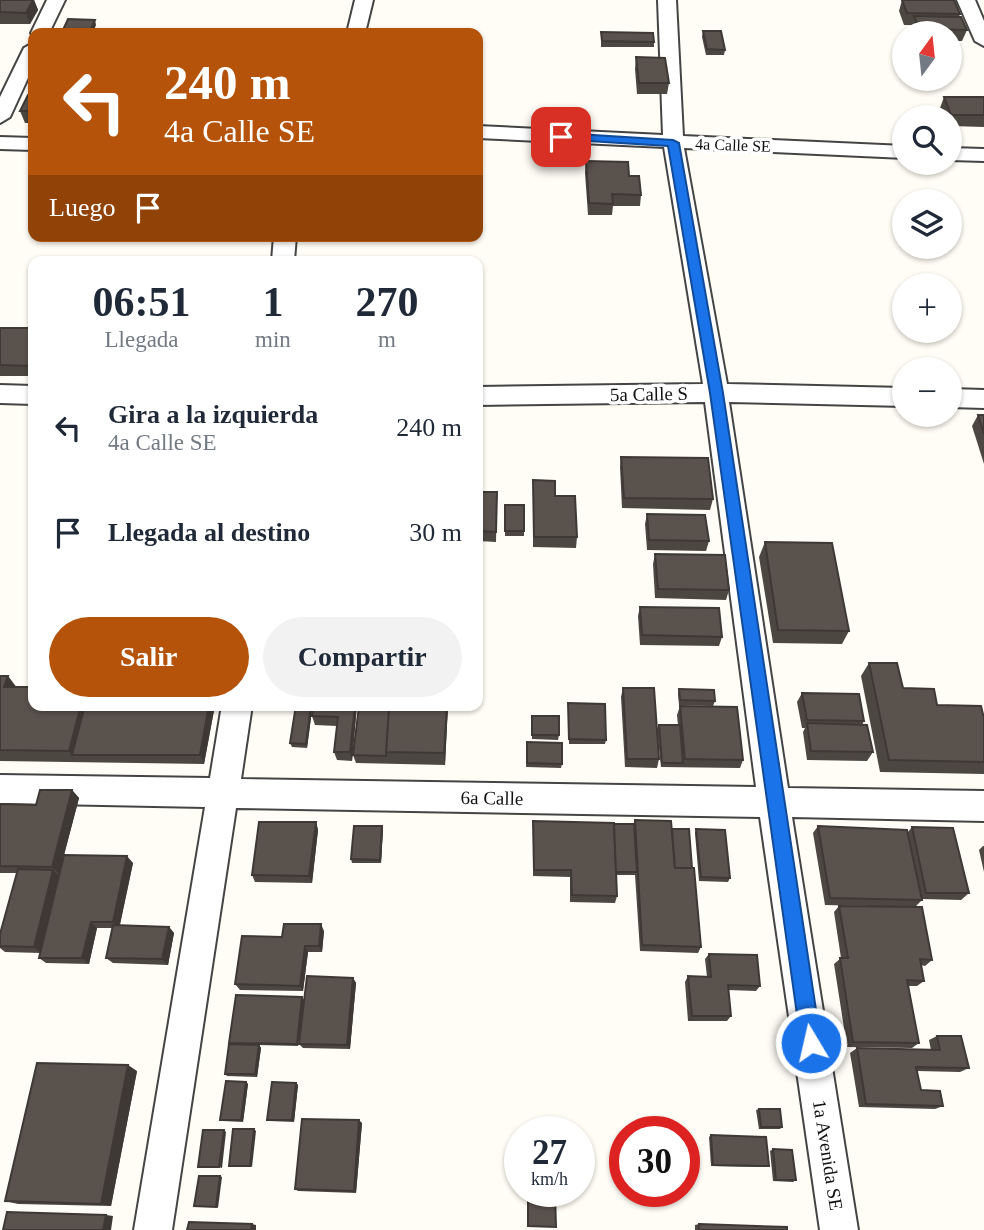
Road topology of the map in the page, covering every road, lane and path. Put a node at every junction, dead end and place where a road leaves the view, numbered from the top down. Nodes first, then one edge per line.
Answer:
1 (56, 0) edge
2 (364, 0) edge
3 (667, 0) edge
4 (966, 0) edge
5 (42, 28) edge
6 (357, 28) edge
7 (984, 41) edge
8 (28, 58) edge
9 (0, 117) edge
10 (483, 132) edge
11 (673, 143) junction
12 (0, 144) edge
13 (28, 144) edge
14 (892, 151) edge
15 (962, 154) edge
16 (984, 155) edge
17 (716, 393) junction
18 (0, 394) edge
19 (28, 395) edge
20 (483, 396) edge
21 (892, 397) edge
22 (962, 398) edge
23 (984, 399) edge
24 (236, 711) edge
25 (0, 789) edge
26 (225, 794) junction
27 (774, 802) junction
28 (984, 806) edge
29 (153, 1230) edge
30 (839, 1230) edge

1 - 5 street
2 - 6 street
3 - 11 street, 1a Avenida SE
4 - 7 street
8 - 9 street
10 - 11 street, 4a Calle SE
11 - 14 street, 4a Calle SE
11 - 17 street, 1a Avenida SE
12 - 13 street
15 - 16 street
17 - 20 street, 5a Calle S
17 - 21 street, 5a Calle S
17 - 27 street, 1a Avenida SE
18 - 19 street
22 - 23 street
24 - 26 street
25 - 26 street, 6a Calle
26 - 27 street, 6a Calle
26 - 29 street
27 - 28 street, 6a Calle
27 - 30 street, 1a Avenida SE

